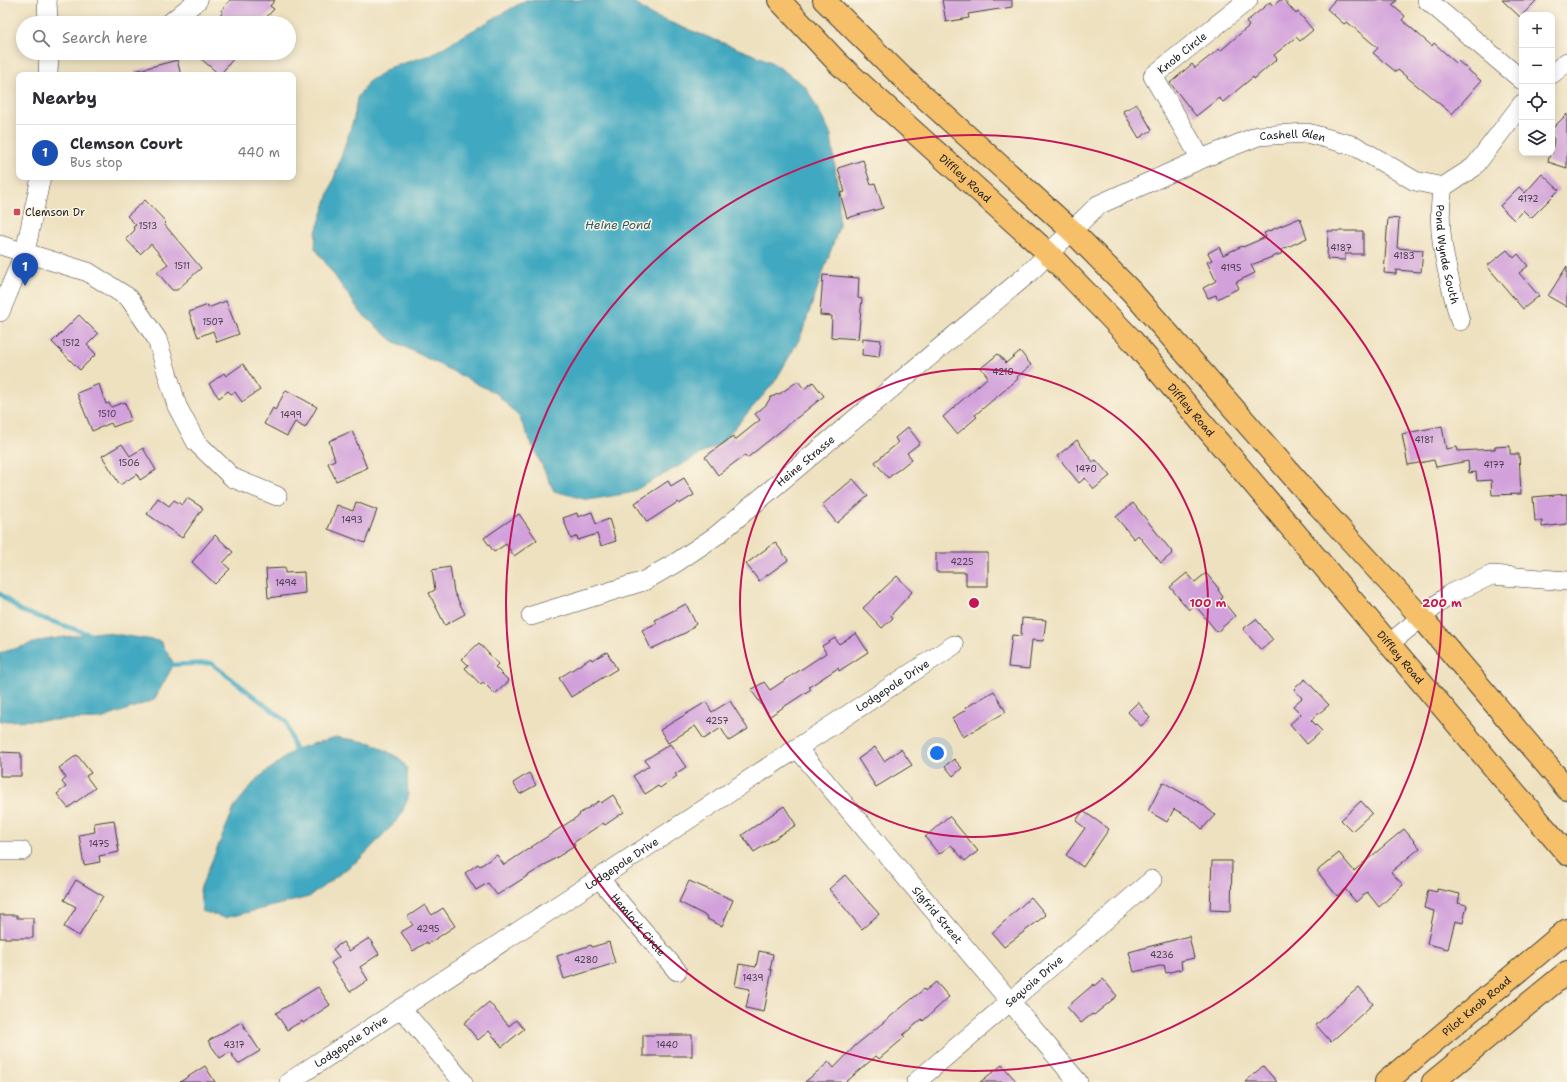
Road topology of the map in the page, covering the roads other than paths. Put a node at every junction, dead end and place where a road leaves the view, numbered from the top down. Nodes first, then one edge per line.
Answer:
1 (47, 0) edge
2 (198, 0) edge
3 (779, 0) edge
4 (824, 0) edge
5 (1248, 0) edge
6 (1427, 0) edge
7 (48, 16) edge
8 (179, 16) edge
9 (49, 60) edge
10 (1567, 62) edge
11 (48, 72) edge
12 (1555, 72) edge
13 (1519, 77) edge
14 (1519, 108) edge
15 (1200, 159) junction
16 (40, 180) edge
17 (1443, 187) junction
18 (1071, 230) junction
19 (0, 245) edge
20 (25, 252) junction
21 (1048, 253) junction
22 (0, 312) edge
23 (1460, 321) dead end
24 (277, 496) dead end
25 (1567, 580) edge
26 (531, 616) dead end
27 (1421, 617) junction
28 (1390, 643) junction
29 (954, 645) dead end
30 (797, 748) junction
31 (1567, 789) edge
32 (0, 851) edge
33 (22, 851) dead end
34 (1567, 854) edge
35 (599, 878) junction
36 (1152, 880) dead end
37 (1567, 930) edge
38 (677, 971) dead end
39 (1567, 972) edge
40 (1010, 1001) junction
41 (401, 1008) junction
42 (289, 1082) edge
43 (463, 1082) edge
44 (916, 1082) edge
45 (1078, 1082) edge
46 (1386, 1082) edge
47 (1433, 1082) edge

1 - 7 street
2 - 8 street
3 - 21 main road, Diffley Road
4 - 18 main road
5 - 15 street, Knob Circle
6 - 13 street
9 - 11 street
10 - 12 street
14 - 17 street
15 - 17 street, Cashell Glen
15 - 18 street, Cashell Glen
16 - 20 street
17 - 23 street, Pond Wynde South
18 - 21 street, Cashell Glen
18 - 27 main road
19 - 20 street
20 - 22 street
20 - 24 street
21 - 26 street, Heine Strasse
21 - 28 main road, Diffley Road
25 - 27 street
27 - 28 street
27 - 31 main road
28 - 34 main road, Diffley Road
29 - 30 street, Lodgepole Drive
30 - 35 street, Lodgepole Drive
30 - 40 street, Sigfrid Street
32 - 33 street
35 - 38 street, Hemlock Circle
35 - 41 street, Lodgepole Drive
36 - 40 street, Sequoia Drive
37 - 46 main road, Pilot Knob Road
39 - 47 main road
40 - 44 street, Sequoia Drive
40 - 45 street, Sigfrid Street
41 - 42 street, Lodgepole Drive
41 - 43 street

